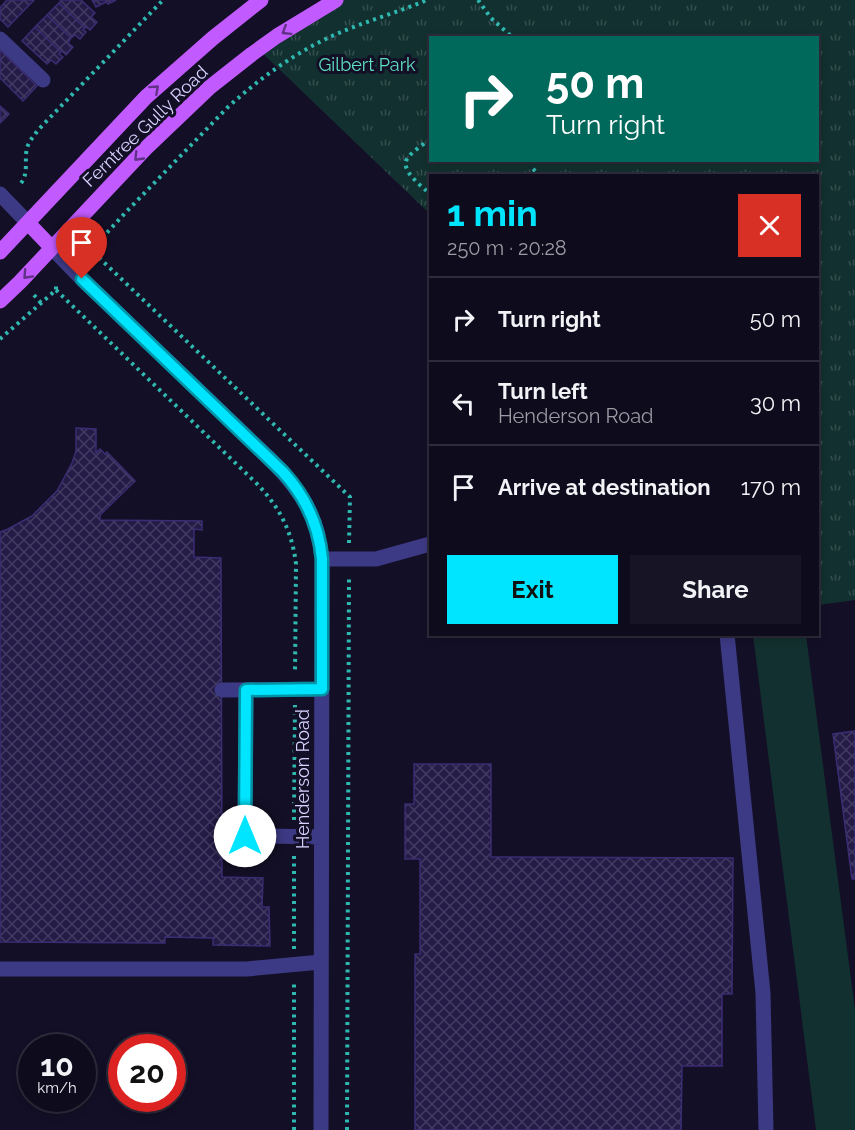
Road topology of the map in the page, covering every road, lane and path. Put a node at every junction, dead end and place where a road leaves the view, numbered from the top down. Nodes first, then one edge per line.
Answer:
1 (163, 0) edge
2 (261, 0) edge
3 (336, 0) edge
4 (427, 0) edge
5 (478, 0) edge
6 (511, 36) edge
7 (0, 39) edge
8 (43, 80) dead end
9 (429, 140) edge
10 (533, 169) dead end
11 (539, 174) edge
12 (21, 183) dead end
13 (429, 193) edge
14 (0, 194) edge
15 (28, 223) junction
16 (52, 248) junction
17 (0, 252) edge
18 (56, 285) dead end
19 (34, 295) dead end
20 (0, 301) edge
21 (41, 303) junction
22 (0, 339) edge
23 (429, 544) edge
24 (322, 559) junction
25 (349, 559) junction
26 (727, 636) edge
27 (322, 689) junction
28 (222, 690) dead end
29 (246, 690) junction
30 (222, 835) dead end
31 (245, 836) junction
32 (321, 837) junction
33 (321, 962) junction
34 (0, 969) edge
35 (321, 1130) edge
36 (347, 1130) edge
37 (766, 1130) edge

1 - 12 path
15 -> 2 main road, Ferntree Gully Road
3 -> 16 main road, Ferntree Gully Road
4 - 25 path
5 - 6 path
7 - 8 street
9 - 13 path
10 - 11 path
14 - 15 street
15 - 16 main road
15 - 17 main road, Ferntree Gully Road
16 -> 20 main road, Ferntree Gully Road
16 - 24 street, Henderson Road
18 - 21 path
19 - 21 path
21 - 22 path
23 - 25 street
24 - 25 street
24 - 27 street, Henderson Road
25 - 36 path
26 - 37 street
27 - 29 street
27 - 32 street, Henderson Road
28 - 29 street
29 - 31 street
30 - 31 street
31 - 32 street
32 - 33 street, Henderson Road
33 - 34 street
33 - 35 street, Henderson Road

